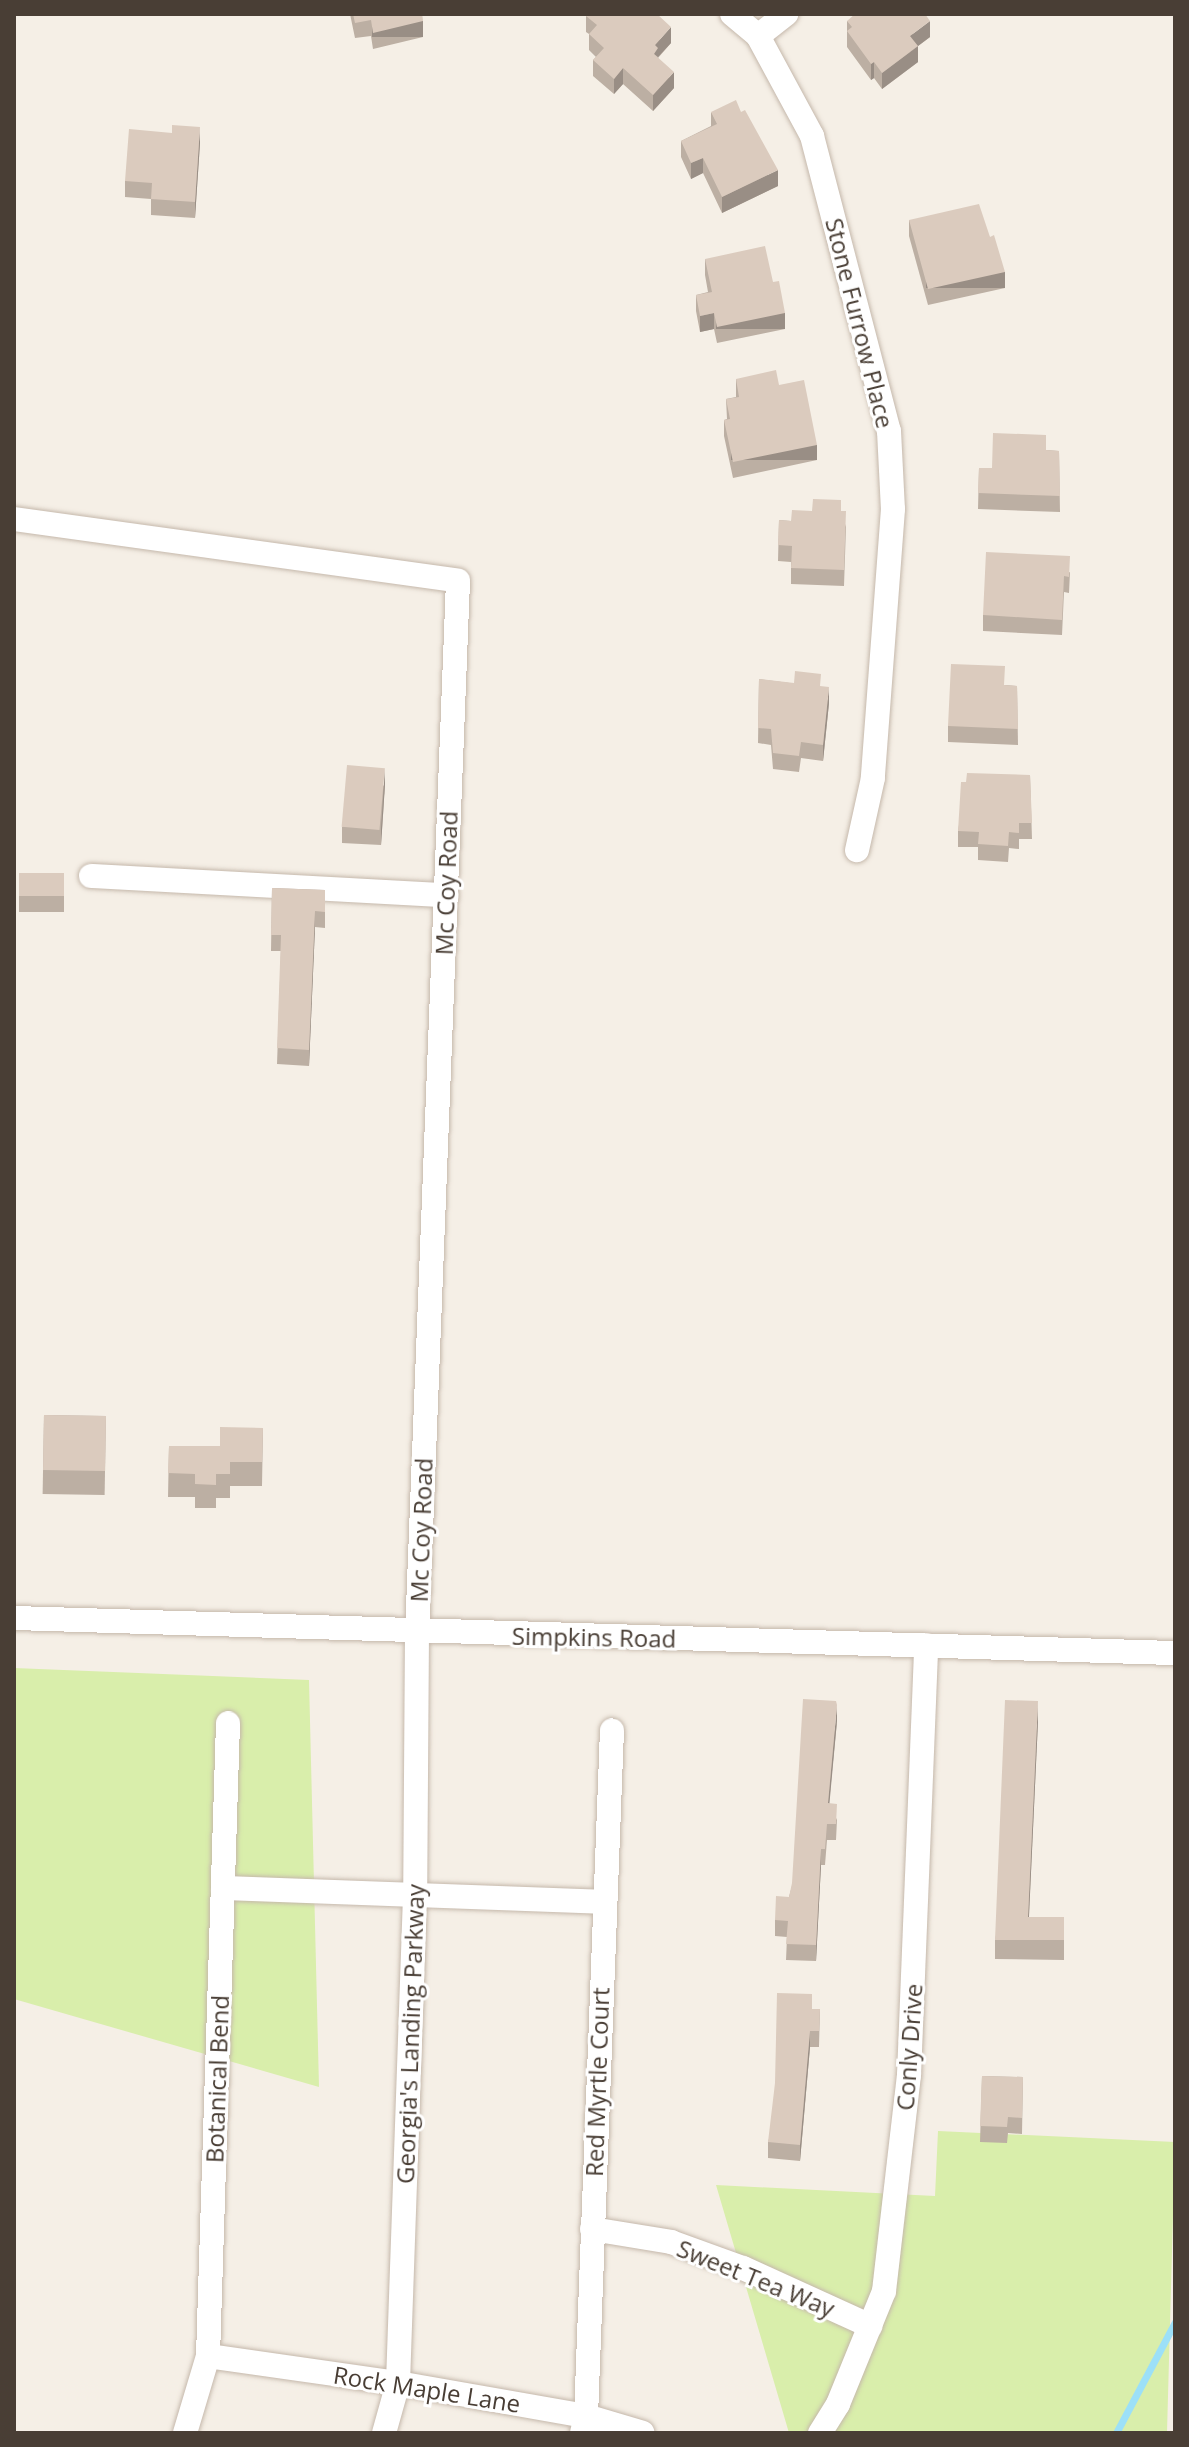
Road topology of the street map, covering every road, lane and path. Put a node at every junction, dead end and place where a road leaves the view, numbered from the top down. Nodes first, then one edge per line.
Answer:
1 (732, 14) edge
2 (786, 14) edge
3 (758, 36) junction
4 (14, 519) edge
5 (857, 850) dead end
6 (91, 876) dead end
7 (446, 895) junction
8 (14, 1618) edge
9 (417, 1632) junction
10 (926, 1645) junction
11 (1175, 1653) edge
12 (228, 1723) dead end
13 (612, 1730) dead end
14 (223, 1888) junction
15 (415, 1896) junction
16 (603, 1902) junction
17 (592, 2229) junction
18 (870, 2326) junction
19 (208, 2356) junction
20 (398, 2383) junction
21 (584, 2424) edge
22 (185, 2433) edge
23 (384, 2433) edge
24 (643, 2433) edge
25 (820, 2433) edge

1 - 3 street, Stone Furrow Place
2 - 3 street
3 - 5 street, Stone Furrow Place
4 - 7 street, Mc Coy Road
6 - 7 street
7 - 9 street, Mc Coy Road
8 - 9 street, Simpkins Road
9 - 10 street, Simpkins Road
9 - 15 street, Georgia's Landing Parkway
10 - 11 street, Simpkins Road
10 - 18 street, Conly Drive
12 - 14 street, Botanical Bend
13 - 16 street, Red Myrtle Court
14 - 15 street
14 - 19 street, Botanical Bend
15 - 16 street
15 - 20 street, Georgia's Landing Parkway
16 - 17 street, Red Myrtle Court
17 - 18 street, Sweet Tea Way
17 - 21 street, Red Myrtle Court
18 - 25 street, Conly Drive
19 - 20 street, Rock Maple Lane
19 - 22 street, Botanical Bend
20 - 21 street, Rock Maple Lane
20 - 23 street, Georgia's Landing Parkway
21 - 24 street, Rock Maple Lane

